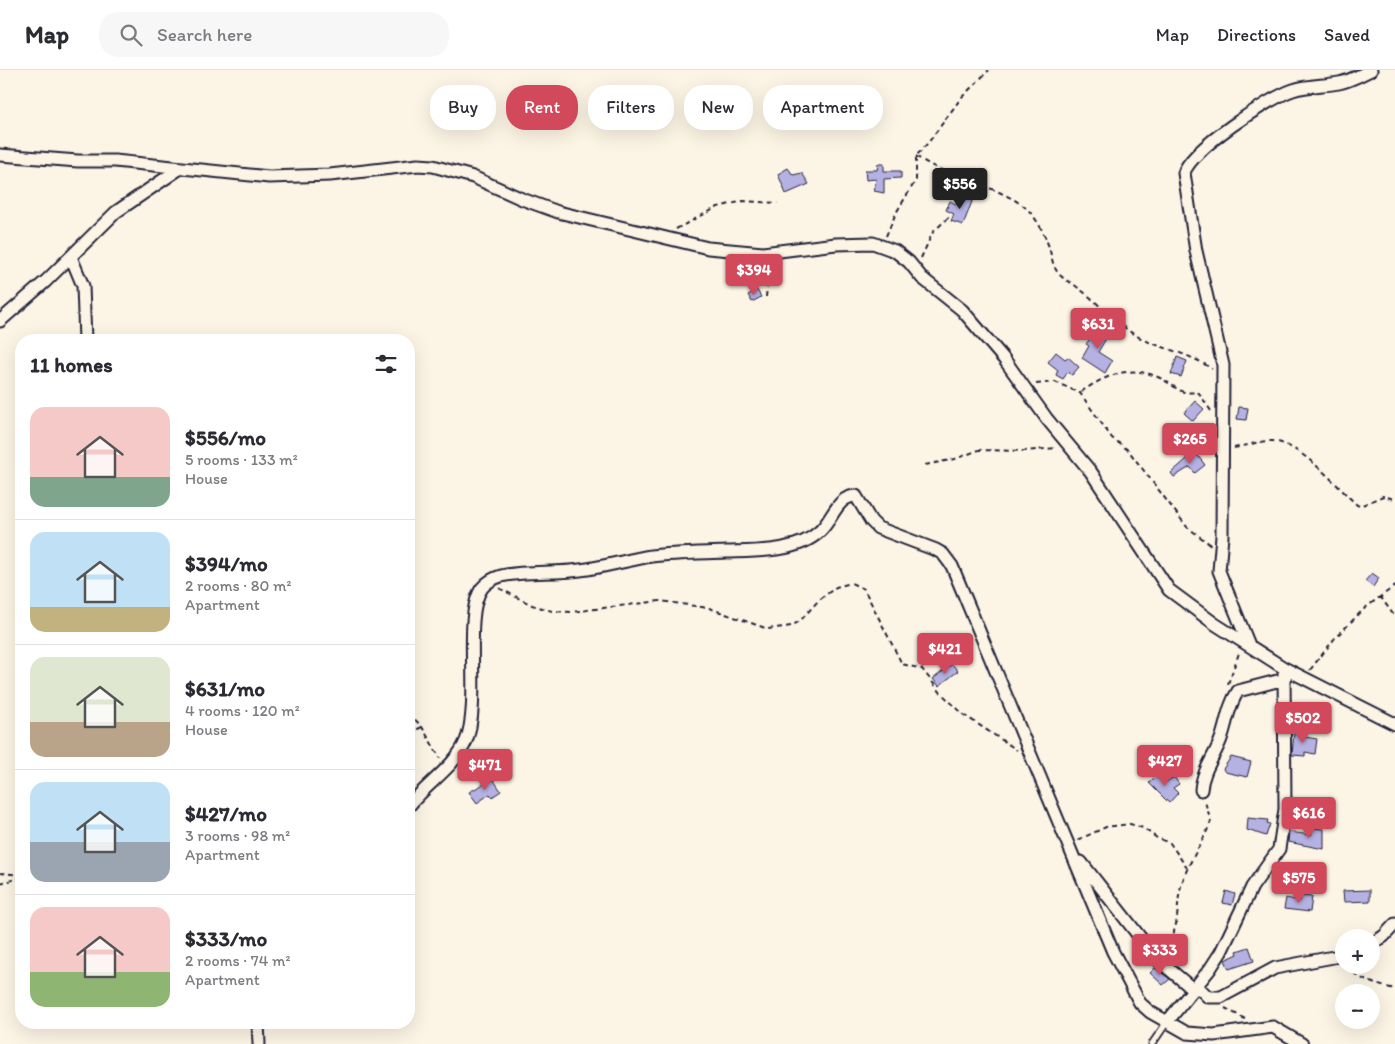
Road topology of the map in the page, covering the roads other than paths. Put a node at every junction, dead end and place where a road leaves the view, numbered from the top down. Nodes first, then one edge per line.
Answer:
1 (1371, 70) edge
2 (0, 155) edge
3 (179, 169) junction
4 (71, 257) junction
5 (0, 322) edge
6 (85, 334) edge
7 (1245, 643) junction
8 (1285, 673) junction
9 (1395, 724) edge
10 (1201, 790) road end
11 (415, 800) edge
12 (1071, 848) junction
13 (1395, 924) edge
14 (1380, 939) edge
15 (1335, 957) edge
16 (1196, 988) junction
17 (1166, 1022) junction
18 (258, 1029) edge
19 (259, 1044) edge
20 (1152, 1044) edge
21 (1302, 1044) edge

1 - 7 street
2 - 3 street
3 - 4 street
3 - 7 street
4 - 5 street
4 - 6 street
7 - 8 street
8 - 9 street
8 - 10 street
8 - 16 street
11 - 12 street
12 - 16 street
12 - 17 street
13 - 14 street
15 - 16 street
16 - 17 street
17 - 20 lane
17 - 21 street
18 - 19 street

